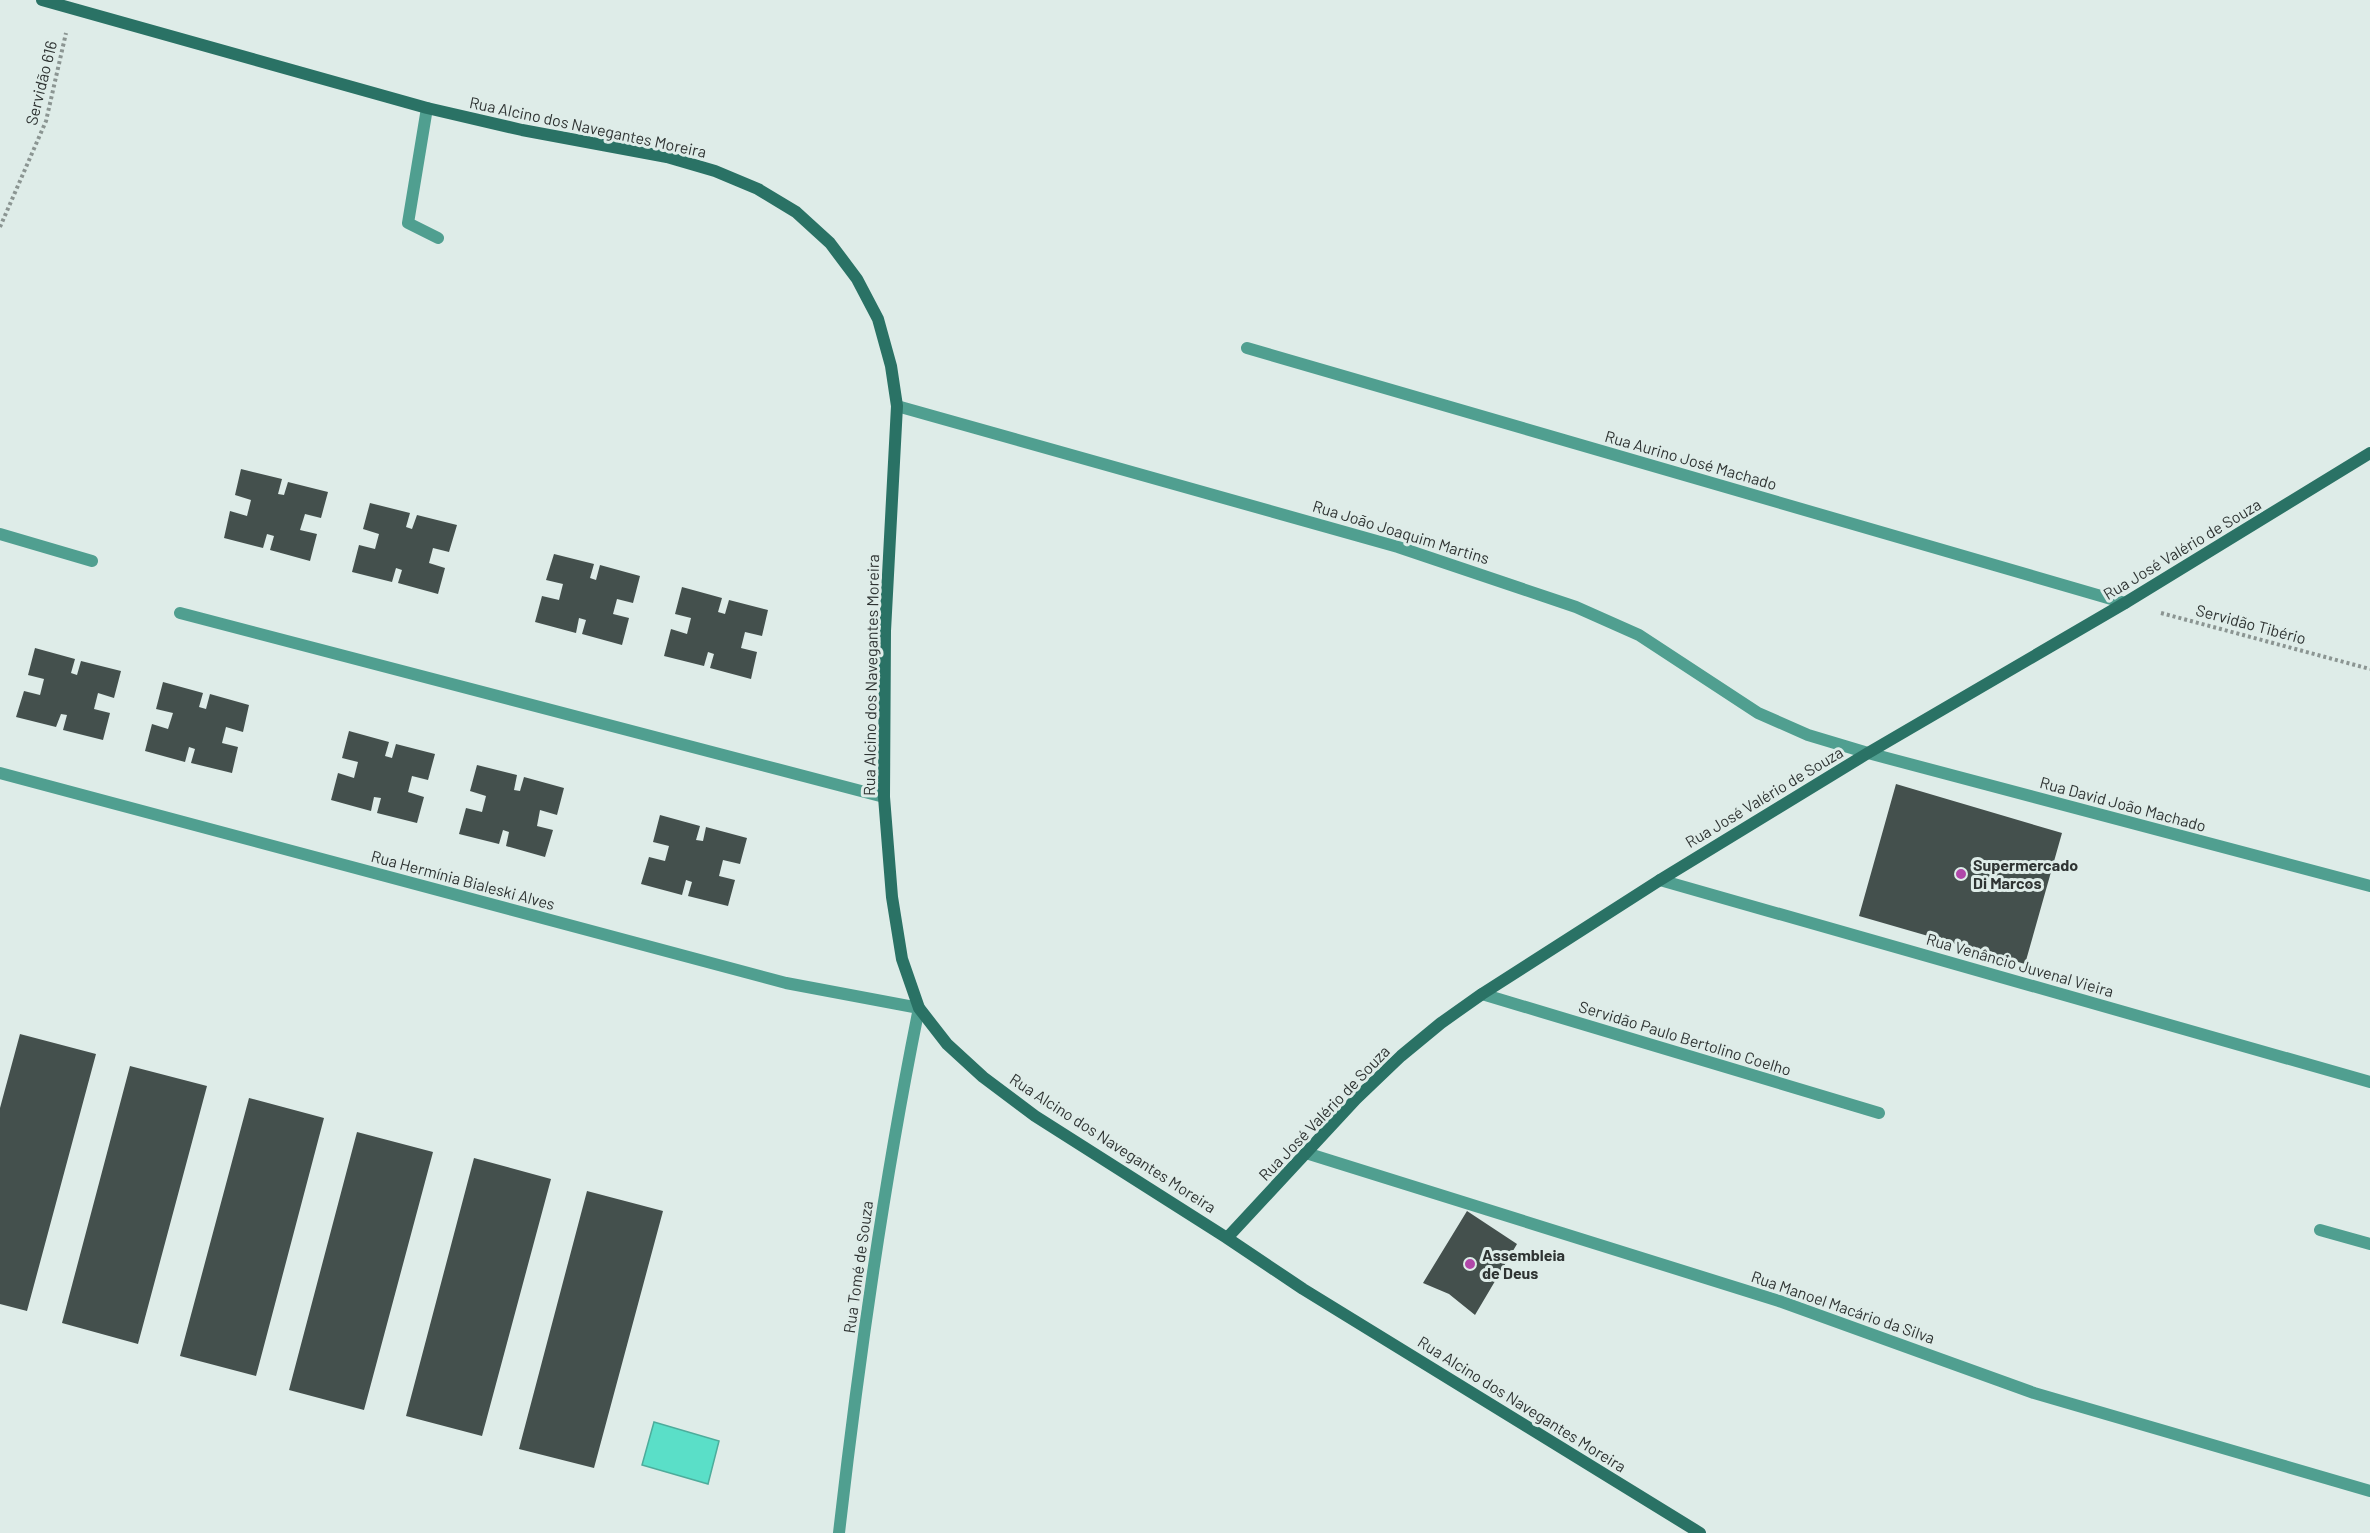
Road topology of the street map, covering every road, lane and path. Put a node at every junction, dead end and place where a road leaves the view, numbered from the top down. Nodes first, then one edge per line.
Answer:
1 (42, 0) edge
2 (72, 8) junction
3 (427, 108) junction
4 (0, 227) edge
5 (438, 238) dead end
6 (1247, 348) dead end
7 (897, 406) junction
8 (2370, 453) edge
9 (0, 534) edge
10 (92, 561) dead end
11 (2125, 603) junction
12 (180, 613) dead end
13 (2370, 669) edge
14 (1868, 753) junction
15 (0, 773) edge
16 (884, 797) junction
17 (1660, 880) junction
18 (2370, 886) edge
19 (1482, 994) junction
20 (919, 1008) junction
21 (2370, 1082) edge
22 (1879, 1113) dead end
23 (1306, 1153) junction
24 (2320, 1230) dead end
25 (1227, 1238) junction
26 (2370, 1244) edge
27 (2370, 1491) edge
28 (839, 1533) edge
29 (1700, 1533) edge

1 - 2 main road, Rua Alcino dos Navegantes Moreira
2 - 3 main road, Rua Alcino dos Navegantes Moreira
2 - 4 path, Servidão 616
3 - 5 street
3 - 7 main road, Rua Alcino dos Navegantes Moreira
6 - 11 street, Rua Aurino José Machado
7 - 14 street, Rua João Joaquim Martins
7 - 16 main road, Rua Alcino dos Navegantes Moreira
8 - 11 main road, Rua José Valério de Souza
9 - 10 street
11 - 13 path, Servidão Tibério
11 - 14 main road, Rua José Valério de Souza
12 - 16 street
14 - 17 main road, Rua José Valério de Souza
14 - 18 street, Rua David João Machado
15 - 20 street, Rua Hermínia Bialeski Alves
16 - 20 main road, Rua Alcino dos Navegantes Moreira
17 - 19 main road, Rua José Valério de Souza
17 - 21 street, Rua Venâncio Juvenal Vieira
19 - 22 street, Servidão Paulo Bertolino Coelho
19 - 23 main road, Rua José Valério de Souza
20 - 25 main road, Rua Alcino dos Navegantes Moreira
20 - 28 street, Rua Tomé de Souza
23 - 25 main road, Rua José Valério de Souza
23 - 27 street, Rua Manoel Macário da Silva
24 - 26 street
25 - 29 main road, Rua Alcino dos Navegantes Moreira

